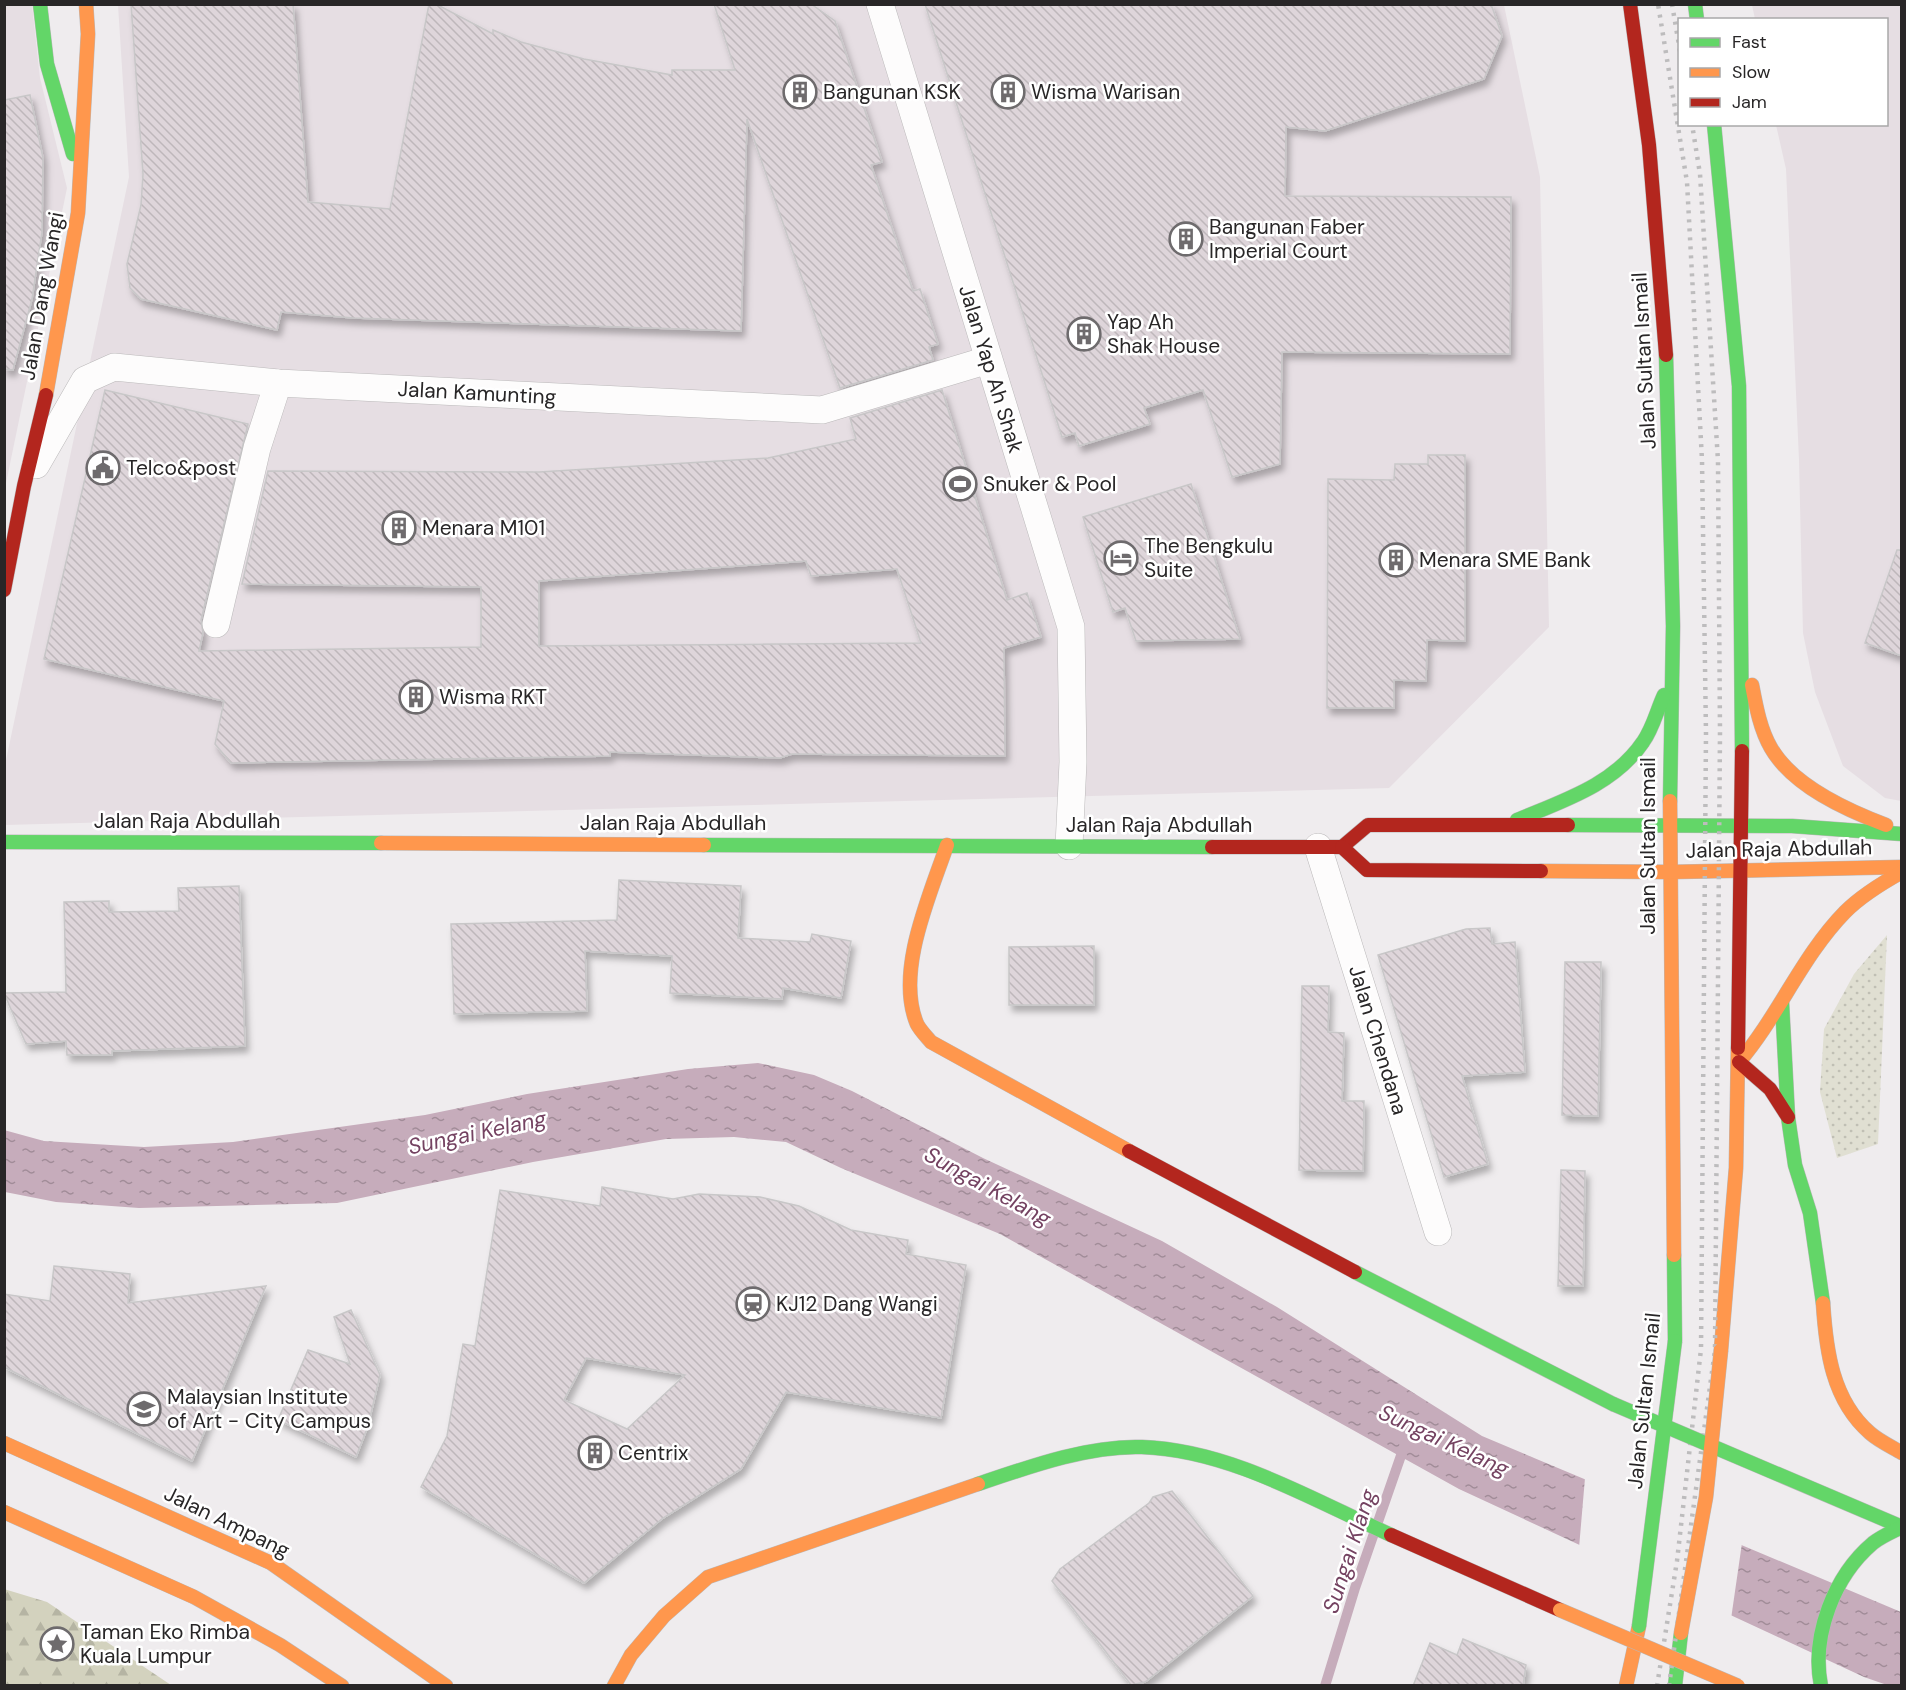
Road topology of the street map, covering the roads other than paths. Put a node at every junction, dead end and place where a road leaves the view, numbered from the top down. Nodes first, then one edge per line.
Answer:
1 (40, 4) edge
2 (86, 4) edge
3 (100, 4) edge
4 (880, 4) edge
5 (1630, 4) edge
6 (88, 34) junction
7 (1714, 126) edge
8 (79, 176) junction
9 (988, 360) junction
10 (278, 383) junction
11 (24, 486) junction
12 (4, 590) edge
13 (216, 624) dead end
14 (1739, 631) junction
15 (1670, 682) junction
16 (1503, 826) junction
17 (1740, 826) junction
18 (1671, 828) junction
19 (1902, 832) edge
20 (4, 842) edge
21 (947, 845) junction
22 (1069, 846) junction
23 (1330, 847) junction
24 (1902, 867) edge
25 (1741, 869) junction
26 (1670, 872) junction
27 (1902, 872) edge
28 (1782, 1003) junction
29 (1739, 1062) junction
30 (1788, 1117) junction
31 (1438, 1232) dead end
32 (4, 1443) edge
33 (1902, 1453) edge
34 (4, 1512) edge
35 (1902, 1527) edge
36 (342, 1686) edge
37 (446, 1686) edge
38 (614, 1686) edge
39 (1626, 1686) edge
40 (1676, 1686) edge
41 (1738, 1686) edge
42 (1821, 1686) edge

1 - 8 main road
2 - 6 main road, Jalan Dang Wangi
3 - 6 street
4 - 9 street, Jalan Yap Ah Shak
5 - 15 main road, Jalan Sultan Ismail
6 - 8 main road, Jalan Dang Wangi
7 - 14 main road
8 - 11 main road, Jalan Dang Wangi
9 - 10 street, Jalan Kamunting
9 - 22 street, Jalan Yap Ah Shak
10 - 11 street, Jalan Kamunting
10 - 13 street
11 - 12 main road, Jalan Dang Wangi
14 - 17 main road
14 - 19 main road
15 - 16 main road
15 - 18 main road, Jalan Sultan Ismail
16 - 18 main road, Jalan Raja Abdullah
16 - 23 main road, Jalan Raja Abdullah
17 - 18 main road, Jalan Raja Abdullah
17 - 19 main road, Jalan Raja Abdullah
17 - 25 main road
18 - 26 main road, Jalan Sultan Ismail
20 - 21 main road, Jalan Raja Abdullah
21 - 22 main road, Jalan Raja Abdullah
21 - 35 main road, bridge
22 - 23 main road, Jalan Raja Abdullah
23 - 26 main road, Jalan Raja Abdullah
23 - 31 street, Jalan Chendana
24 - 25 main road, Jalan Raja Abdullah
25 - 26 main road, Jalan Raja Abdullah
25 - 29 main road
26 - 39 main road, Jalan Sultan Ismail, bridge
27 - 28 main road
28 - 29 main road
28 - 30 main road
29 - 30 main road
29 - 40 main road, bridge
30 - 33 main road
32 - 37 main road, Jalan Ampang
34 - 36 main road
35 - 42 main road, bridge
38 - 41 main road, bridge

